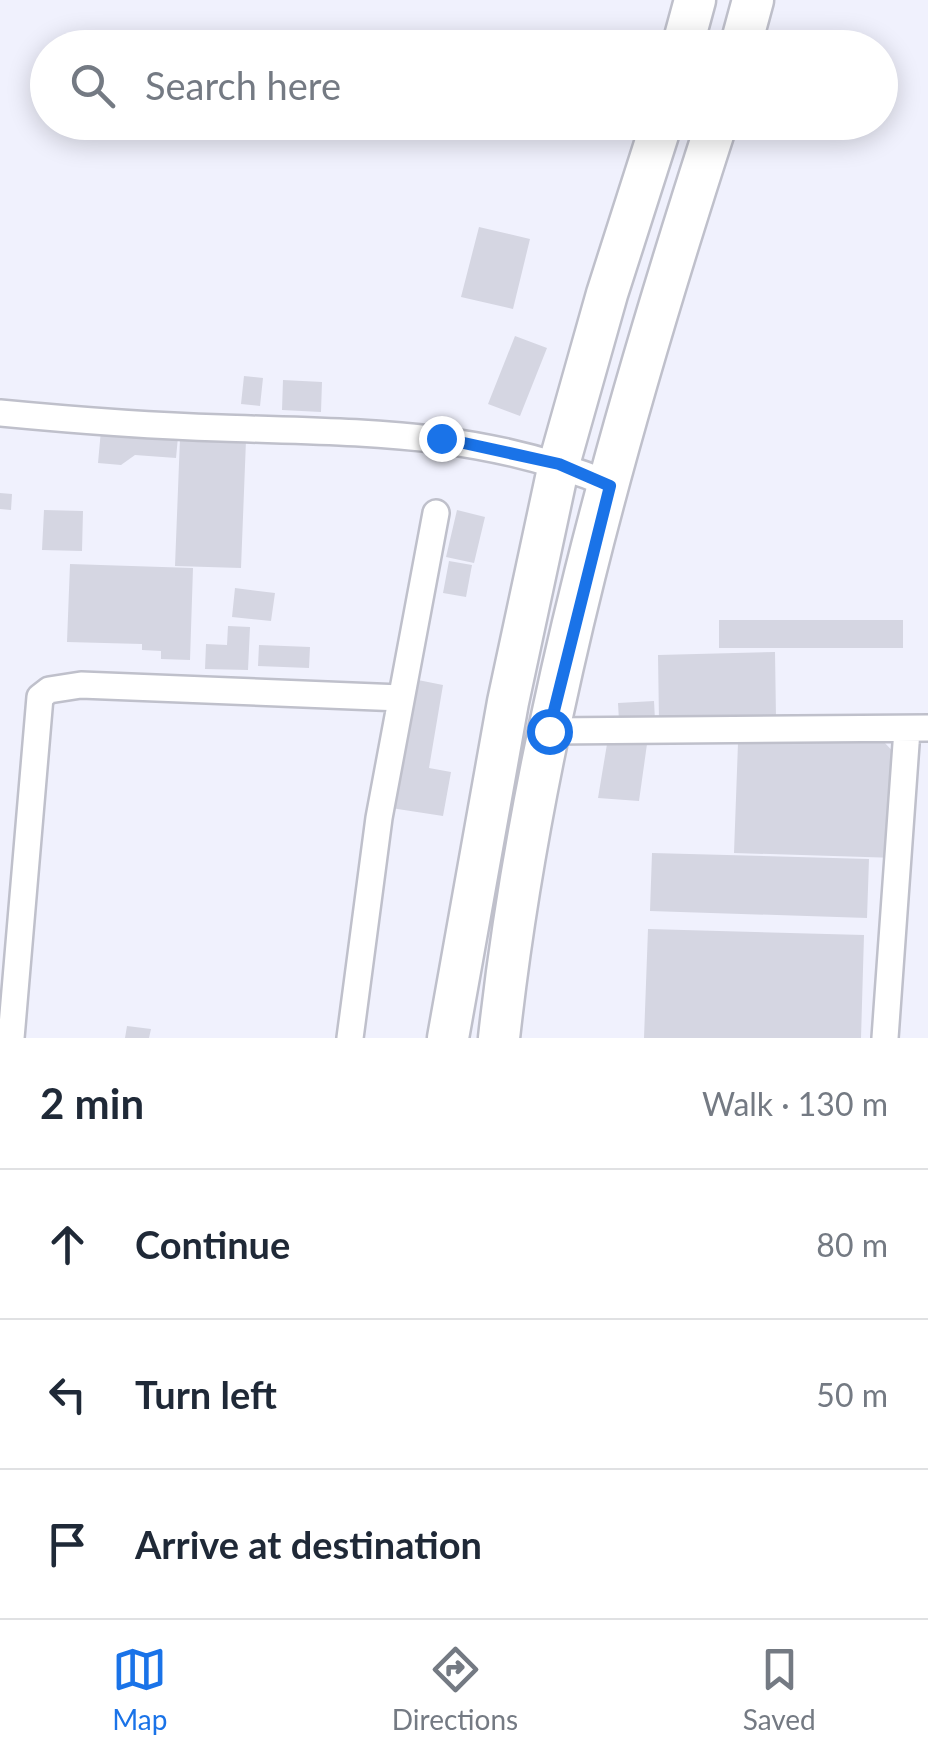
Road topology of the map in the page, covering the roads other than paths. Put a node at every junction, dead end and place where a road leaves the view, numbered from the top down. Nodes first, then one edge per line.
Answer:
1 (696, 0) edge
2 (753, 0) edge
3 (687, 30) edge
4 (745, 30) edge
5 (656, 140) edge
6 (711, 140) edge
7 (0, 413) edge
8 (559, 464) junction
9 (610, 486) junction
10 (436, 513) dead end
11 (401, 698) junction
12 (918, 729) edge
13 (549, 731) junction
14 (502, 1037) edge
15 (11, 1038) edge
16 (350, 1038) edge
17 (448, 1038) edge
18 (885, 1038) edge

1 - 3 main road
2 - 4 main road
5 - 8 main road
6 - 9 main road
7 - 8 street
8 - 9 street
8 - 17 main road
9 - 13 main road
10 - 11 street
11 - 15 street
11 - 16 street
12 - 13 street
12 - 18 street
13 - 14 main road

